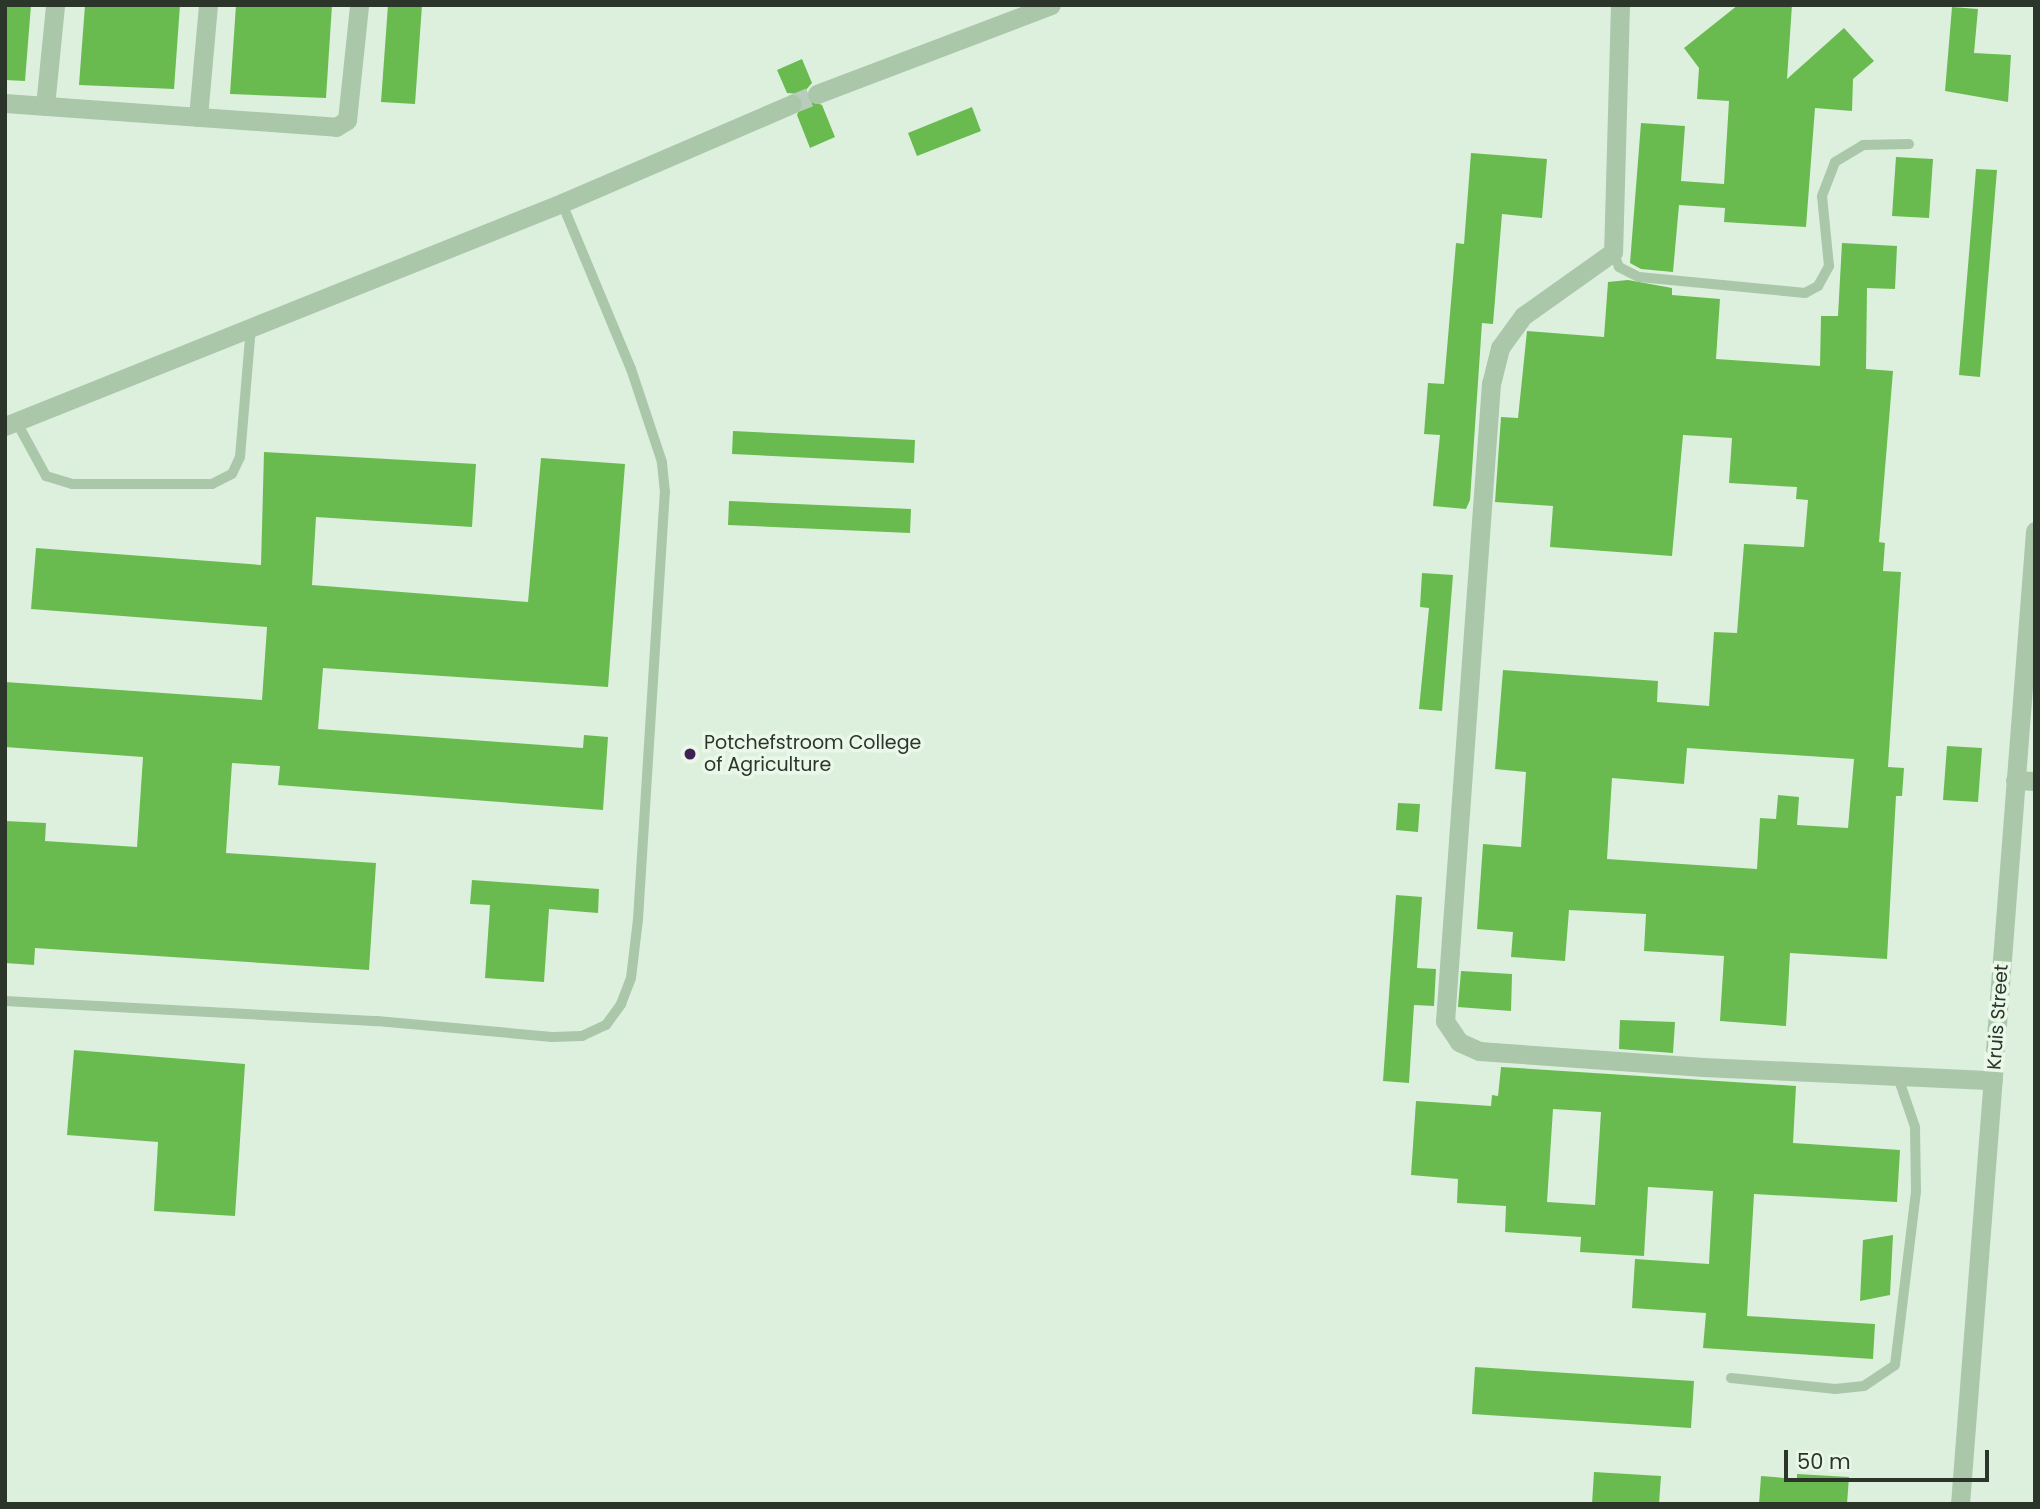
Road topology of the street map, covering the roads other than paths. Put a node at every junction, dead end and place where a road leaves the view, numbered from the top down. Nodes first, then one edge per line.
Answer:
1 (55, 5) edge
2 (208, 5) edge
3 (359, 5) edge
4 (1051, 5) edge
5 (1620, 5) edge
6 (817, 94) tunnel mouth
7 (5, 103) edge
8 (792, 104) tunnel mouth
9 (45, 106) junction
10 (198, 117) junction
11 (1909, 144) dead end
12 (562, 204) junction
13 (1612, 252) junction
14 (251, 325) junction
15 (10, 424) edge
16 (2035, 531) edge
17 (2025, 780) edge
18 (5, 1001) edge
19 (1898, 1077) junction
20 (1993, 1080) junction
21 (1731, 1378) dead end
22 (1960, 1504) edge

1 - 9 street
2 - 10 street
3 - 10 street
4 - 6 street
5 - 13 street
7 - 9 street
8 - 12 street
9 - 10 street
11 - 13 lane
12 - 14 street
12 - 18 lane
13 - 19 street
14 - 15 street
14 - 15 lane
16 - 17 street, Kruis Street
17 - 20 street, Kruis Street
19 - 20 street
19 - 21 lane
20 - 22 street, Kruis Street

